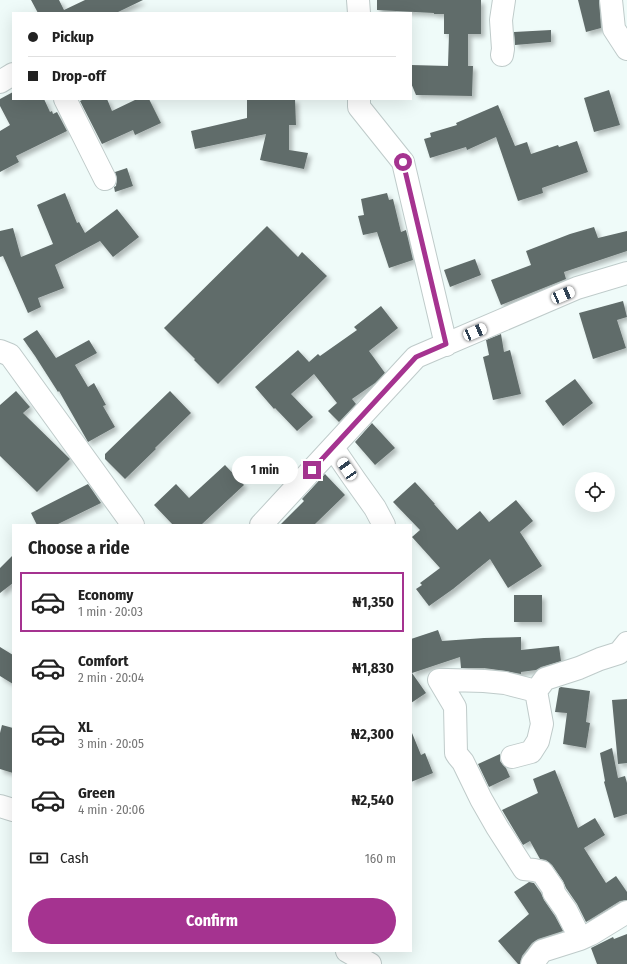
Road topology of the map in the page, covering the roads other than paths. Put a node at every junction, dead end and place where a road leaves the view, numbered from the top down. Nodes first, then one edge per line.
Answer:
1 (358, 0) edge
2 (504, 0) edge
3 (611, 0) edge
4 (359, 12) edge
5 (627, 49) edge
6 (502, 55) dead end
7 (12, 75) edge
8 (0, 82) edge
9 (66, 100) edge
10 (359, 100) edge
11 (105, 179) dead end
12 (626, 279) edge
13 (446, 344) junction
14 (0, 351) edge
15 (332, 448) junction
16 (132, 524) edge
17 (262, 524) edge
18 (383, 524) edge
19 (627, 643) edge
20 (536, 691) junction
21 (512, 757) dead end
22 (0, 806) edge
23 (12, 810) edge
24 (627, 912) edge
25 (580, 939) junction
26 (349, 952) edge
27 (370, 964) edge
28 (532, 964) edge

1 - 4 street
2 - 6 street
3 - 5 street
7 - 8 street
9 - 11 street
10 - 13 street
12 - 13 street
13 - 15 street
14 - 16 street
15 - 17 street
15 - 18 street
19 - 20 street
20 - 21 street
20 - 25 street
22 - 23 street
24 - 25 street
25 - 28 street
26 - 27 street

